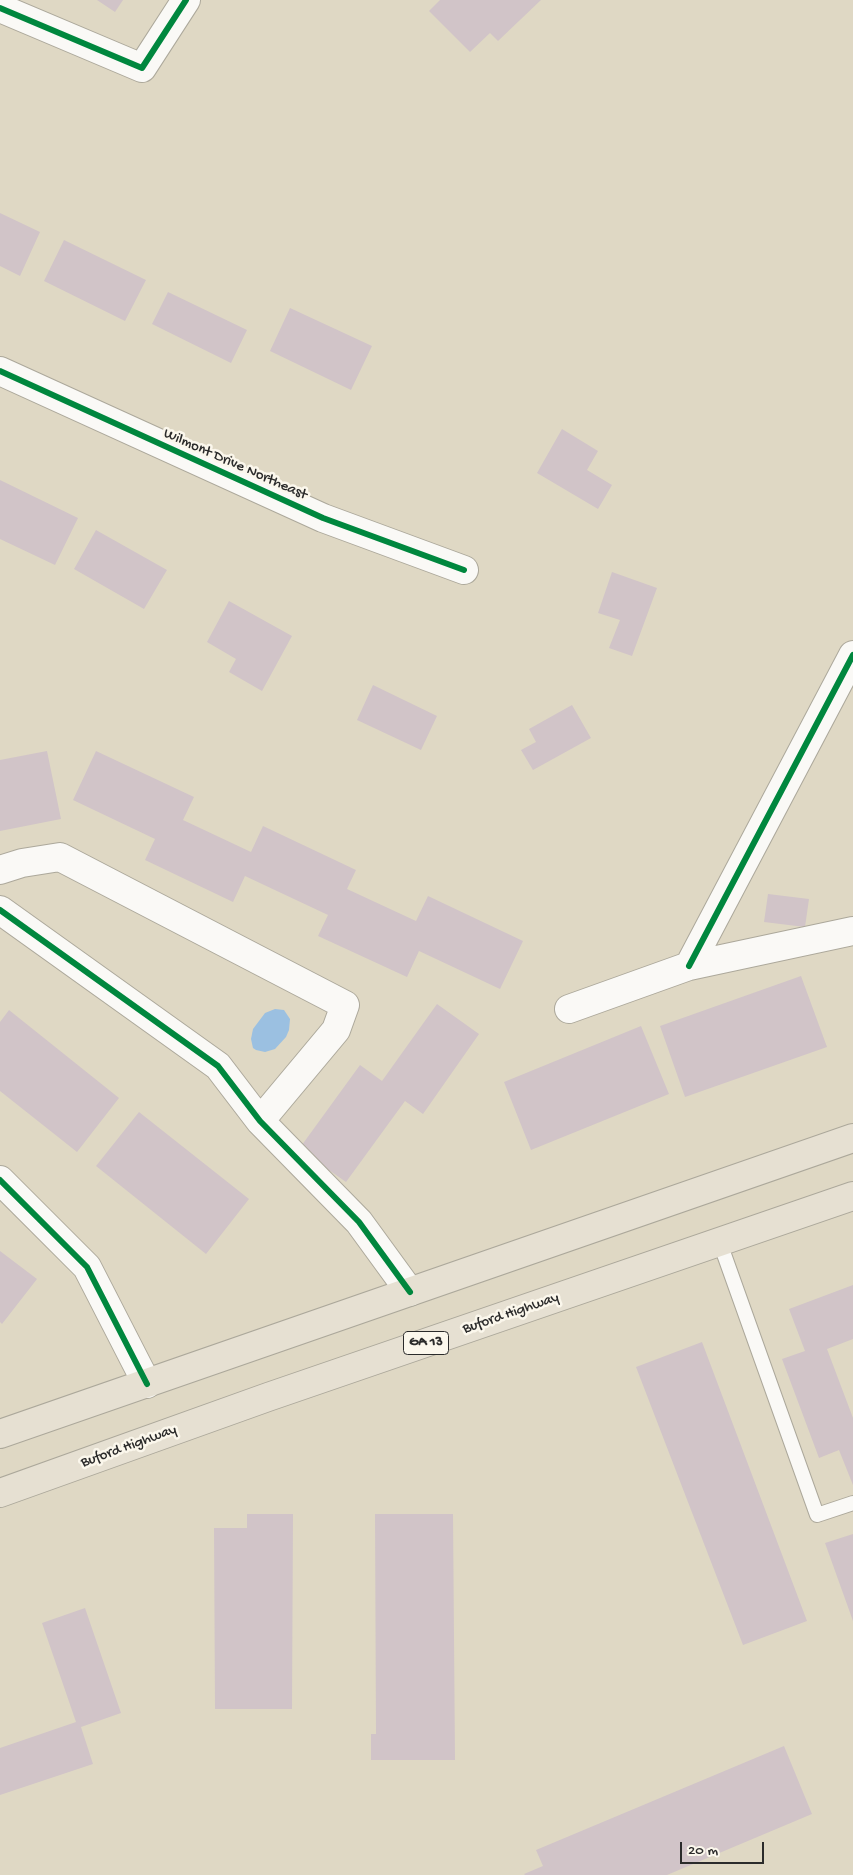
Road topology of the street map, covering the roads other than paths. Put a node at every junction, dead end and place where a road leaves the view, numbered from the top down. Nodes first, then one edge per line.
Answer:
1 (186, 0) edge
2 (0, 8) edge
3 (0, 372) edge
4 (464, 570) dead end
5 (853, 655) edge
6 (0, 870) edge
7 (0, 910) edge
8 (853, 931) edge
9 (689, 966) junction
10 (569, 1009) dead end
11 (260, 1121) junction
12 (853, 1138) edge
13 (0, 1180) edge
14 (853, 1196) edge
15 (720, 1243) junction
16 (410, 1292) junction
17 (147, 1384) junction
18 (0, 1434) edge
19 (0, 1492) edge
20 (853, 1503) edge

1 - 2 street
3 - 4 street, Wilmont Drive Northeast
5 - 9 street
6 - 11 street
7 - 11 street
8 - 9 street
9 - 10 street
11 - 16 street
12 - 16 main road
13 - 17 street
14 - 15 main road, Buford Highway / GA 13
15 - 19 main road, Buford Highway / GA 13
15 - 20 lane
16 - 17 main road
17 - 18 main road

